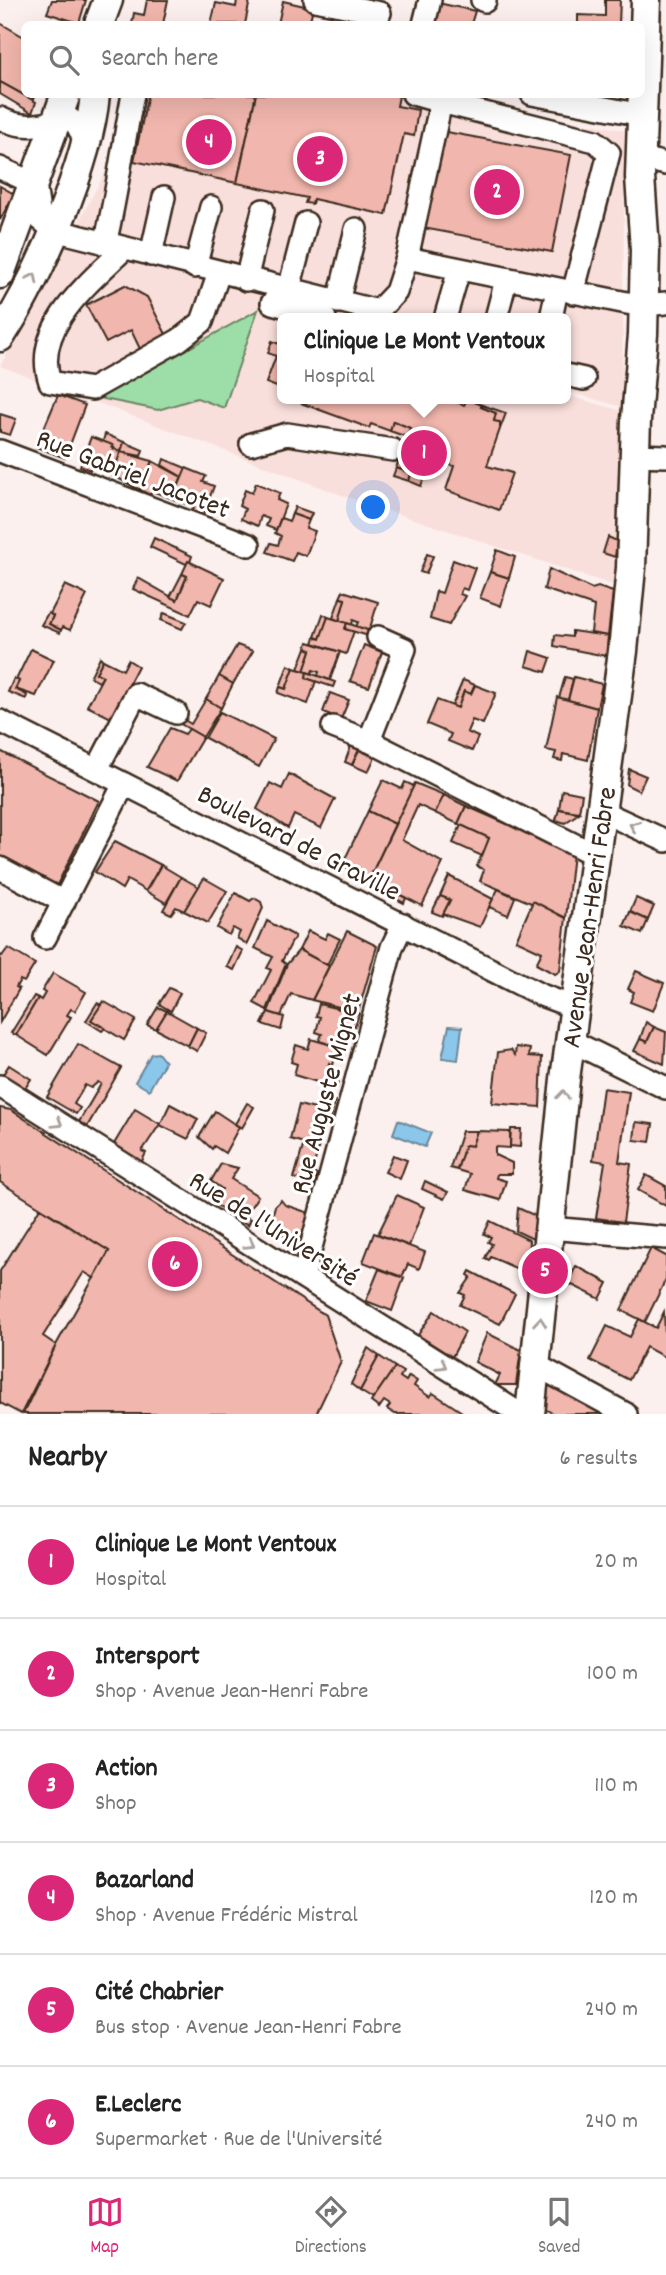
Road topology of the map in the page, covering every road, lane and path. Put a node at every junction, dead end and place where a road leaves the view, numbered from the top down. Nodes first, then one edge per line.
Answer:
1 (315, 0) edge
2 (430, 0) edge
3 (646, 0) edge
4 (380, 13) dead end
5 (425, 21) edge
6 (645, 29) edge
7 (65, 98) edge
8 (94, 98) edge
9 (132, 98) edge
10 (427, 98) edge
11 (553, 98) edge
12 (643, 98) edge
13 (441, 102) junction
14 (642, 115) junction
15 (0, 118) edge
16 (57, 121) junction
17 (86, 143) junction
18 (649, 166) edge
19 (0, 168) edge
20 (35, 184) junction
21 (164, 197) dead end
22 (211, 207) dead end
23 (263, 210) dead end
24 (306, 223) dead end
25 (356, 229) dead end
26 (54, 230) junction
27 (114, 246) junction
28 (151, 255) junction
29 (407, 258) junction
30 (195, 267) junction
31 (459, 270) junction
32 (219, 273) junction
33 (0, 274) edge
34 (246, 279) junction
35 (506, 280) junction
36 (289, 289) junction
37 (565, 291) junction
38 (272, 303) dead end
39 (645, 303) edge
40 (331, 310) edge
41 (446, 313) edge
42 (497, 313) edge
43 (554, 313) edge
44 (0, 337) edge
45 (251, 444) dead end
46 (393, 450) dead end
47 (0, 451) edge
48 (634, 455) junction
49 (666, 456) edge
50 (249, 545) dead end
51 (378, 637) dead end
52 (176, 713) dead end
53 (0, 720) edge
54 (334, 727) dead end
55 (369, 741) junction
56 (97, 769) junction
57 (124, 784) junction
58 (600, 815) junction
59 (666, 841) edge
60 (595, 855) junction
61 (0, 869) edge
62 (64, 902) junction
63 (403, 924) junction
64 (44, 938) dead end
65 (576, 1008) junction
66 (571, 1041) junction
67 (0, 1086) edge
68 (666, 1088) edge
69 (549, 1228) junction
70 (666, 1238) edge
71 (303, 1277) junction
72 (536, 1365) junction
73 (520, 1414) edge
74 (530, 1414) edge
75 (626, 1414) edge

1 - 4 street
2 - 5 street
3 - 6 main road, Avenue Jean-Henri Fabre
7 - 16 main road
8 - 17 main road
9 - 27 street
10 - 13 street
11 - 14 street
12 - 14 main road, Avenue Jean-Henri Fabre
13 - 29 street
13 - 37 street
14 - 18 main road, Avenue Jean-Henri Fabre
15 - 16 street
16 - 17 street
16 - 20 main road
17 - 26 main road
18 - 39 main road, Avenue Jean-Henri Fabre
19 - 20 street
20 - 26 street
20 - 33 main road
21 - 28 street
22 - 30 street
23 - 34 street
24 - 36 street
25 - 40 street
26 - 27 street
44 -> 26 main road
27 - 28 street
27 - 32 street
28 - 30 street
29 - 31 street
29 - 40 street
30 - 32 street
31 - 35 street
31 - 41 street
32 - 34 street
34 - 36 street
35 - 37 street
35 - 42 street
36 - 40 street
37 - 39 street
37 - 43 street
38 - 40 street
39 - 48 main road, Avenue Jean-Henri Fabre
45 - 46 street
47 - 50 street, Rue Gabriel Jacotet
48 - 49 street
48 - 58 main road, Avenue Jean-Henri Fabre
51 - 55 street
52 - 56 street
53 - 56 street, Boulevard de Graville
54 - 55 street
55 - 60 street
56 - 57 street, Boulevard de Graville
57 - 62 street
57 - 63 street, Boulevard de Graville
59 -> 58 street
58 - 60 main road, Avenue Jean-Henri Fabre
60 - 65 main road, Avenue Jean-Henri Fabre
61 - 62 street
62 - 64 street
63 - 65 street, Boulevard de Graville
63 - 71 street, Rue Auguste Mignet
65 - 66 main road, Avenue Jean-Henri Fabre
66 - 68 street
69 -> 66 main road, Avenue Jean-Henri Fabre
67 -> 71 street, Rue de l'Université
69 - 70 street
72 -> 69 main road, Avenue Jean-Henri Fabre
71 -> 73 street, Rue de l'Université
72 - 74 main road, Avenue Jean-Henri Fabre
72 - 75 street

